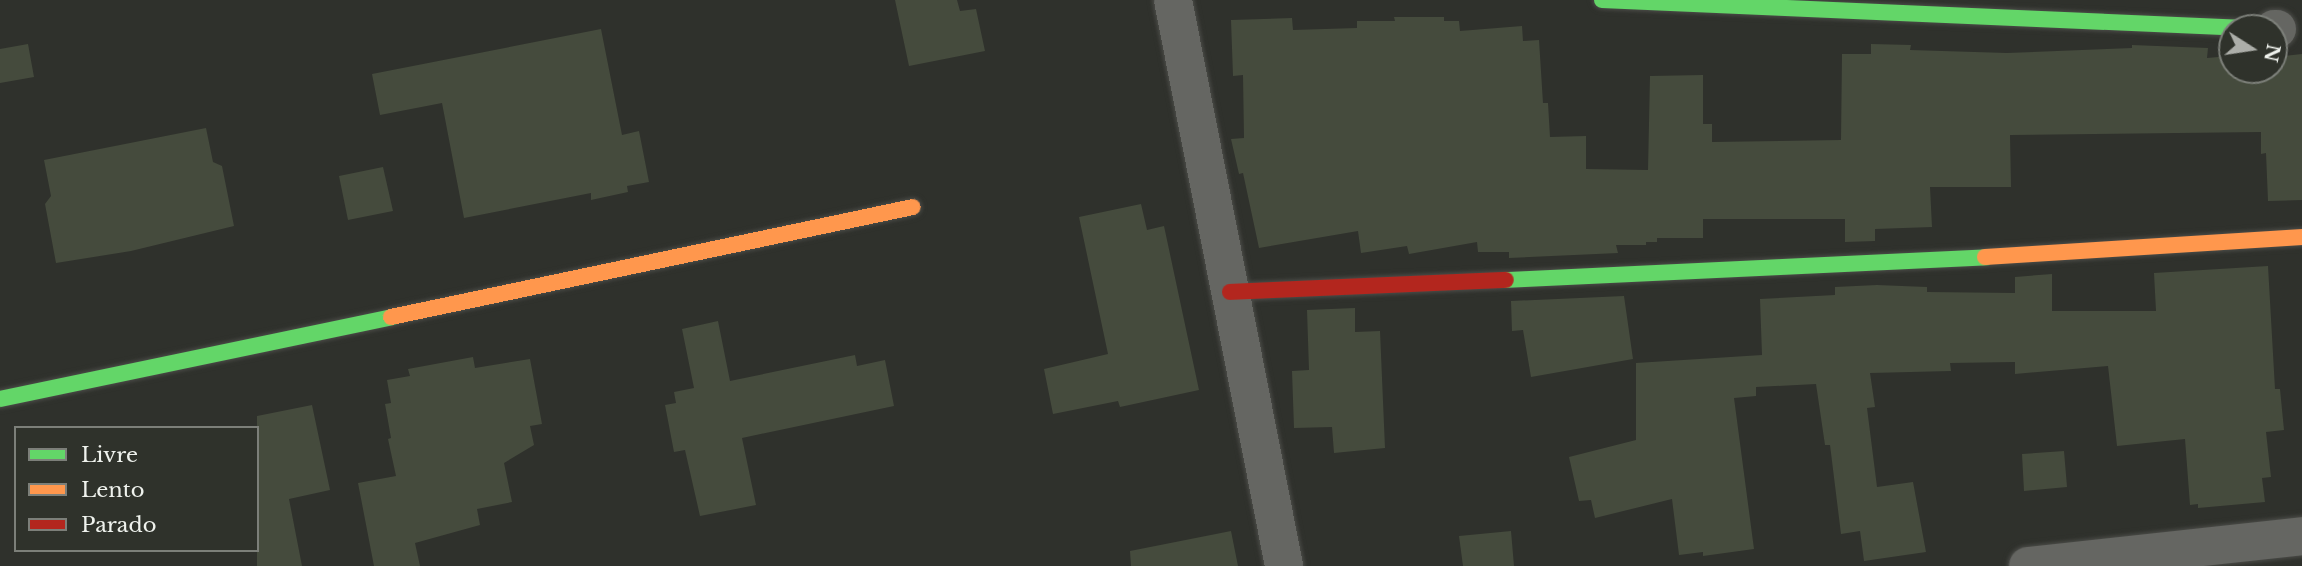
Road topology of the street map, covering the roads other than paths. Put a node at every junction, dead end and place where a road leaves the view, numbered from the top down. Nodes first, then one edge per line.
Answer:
1 (1172, 0) edge
2 (1602, 0) edge
3 (2218, 27) edge
4 (913, 207) dead end
5 (2302, 237) edge
6 (1230, 292) junction
7 (0, 399) edge
8 (2302, 536) edge
9 (1284, 566) edge
10 (2028, 566) edge

1 - 6 street
2 - 3 street
4 - 7 street
5 - 6 street
6 - 9 street
8 - 10 street

